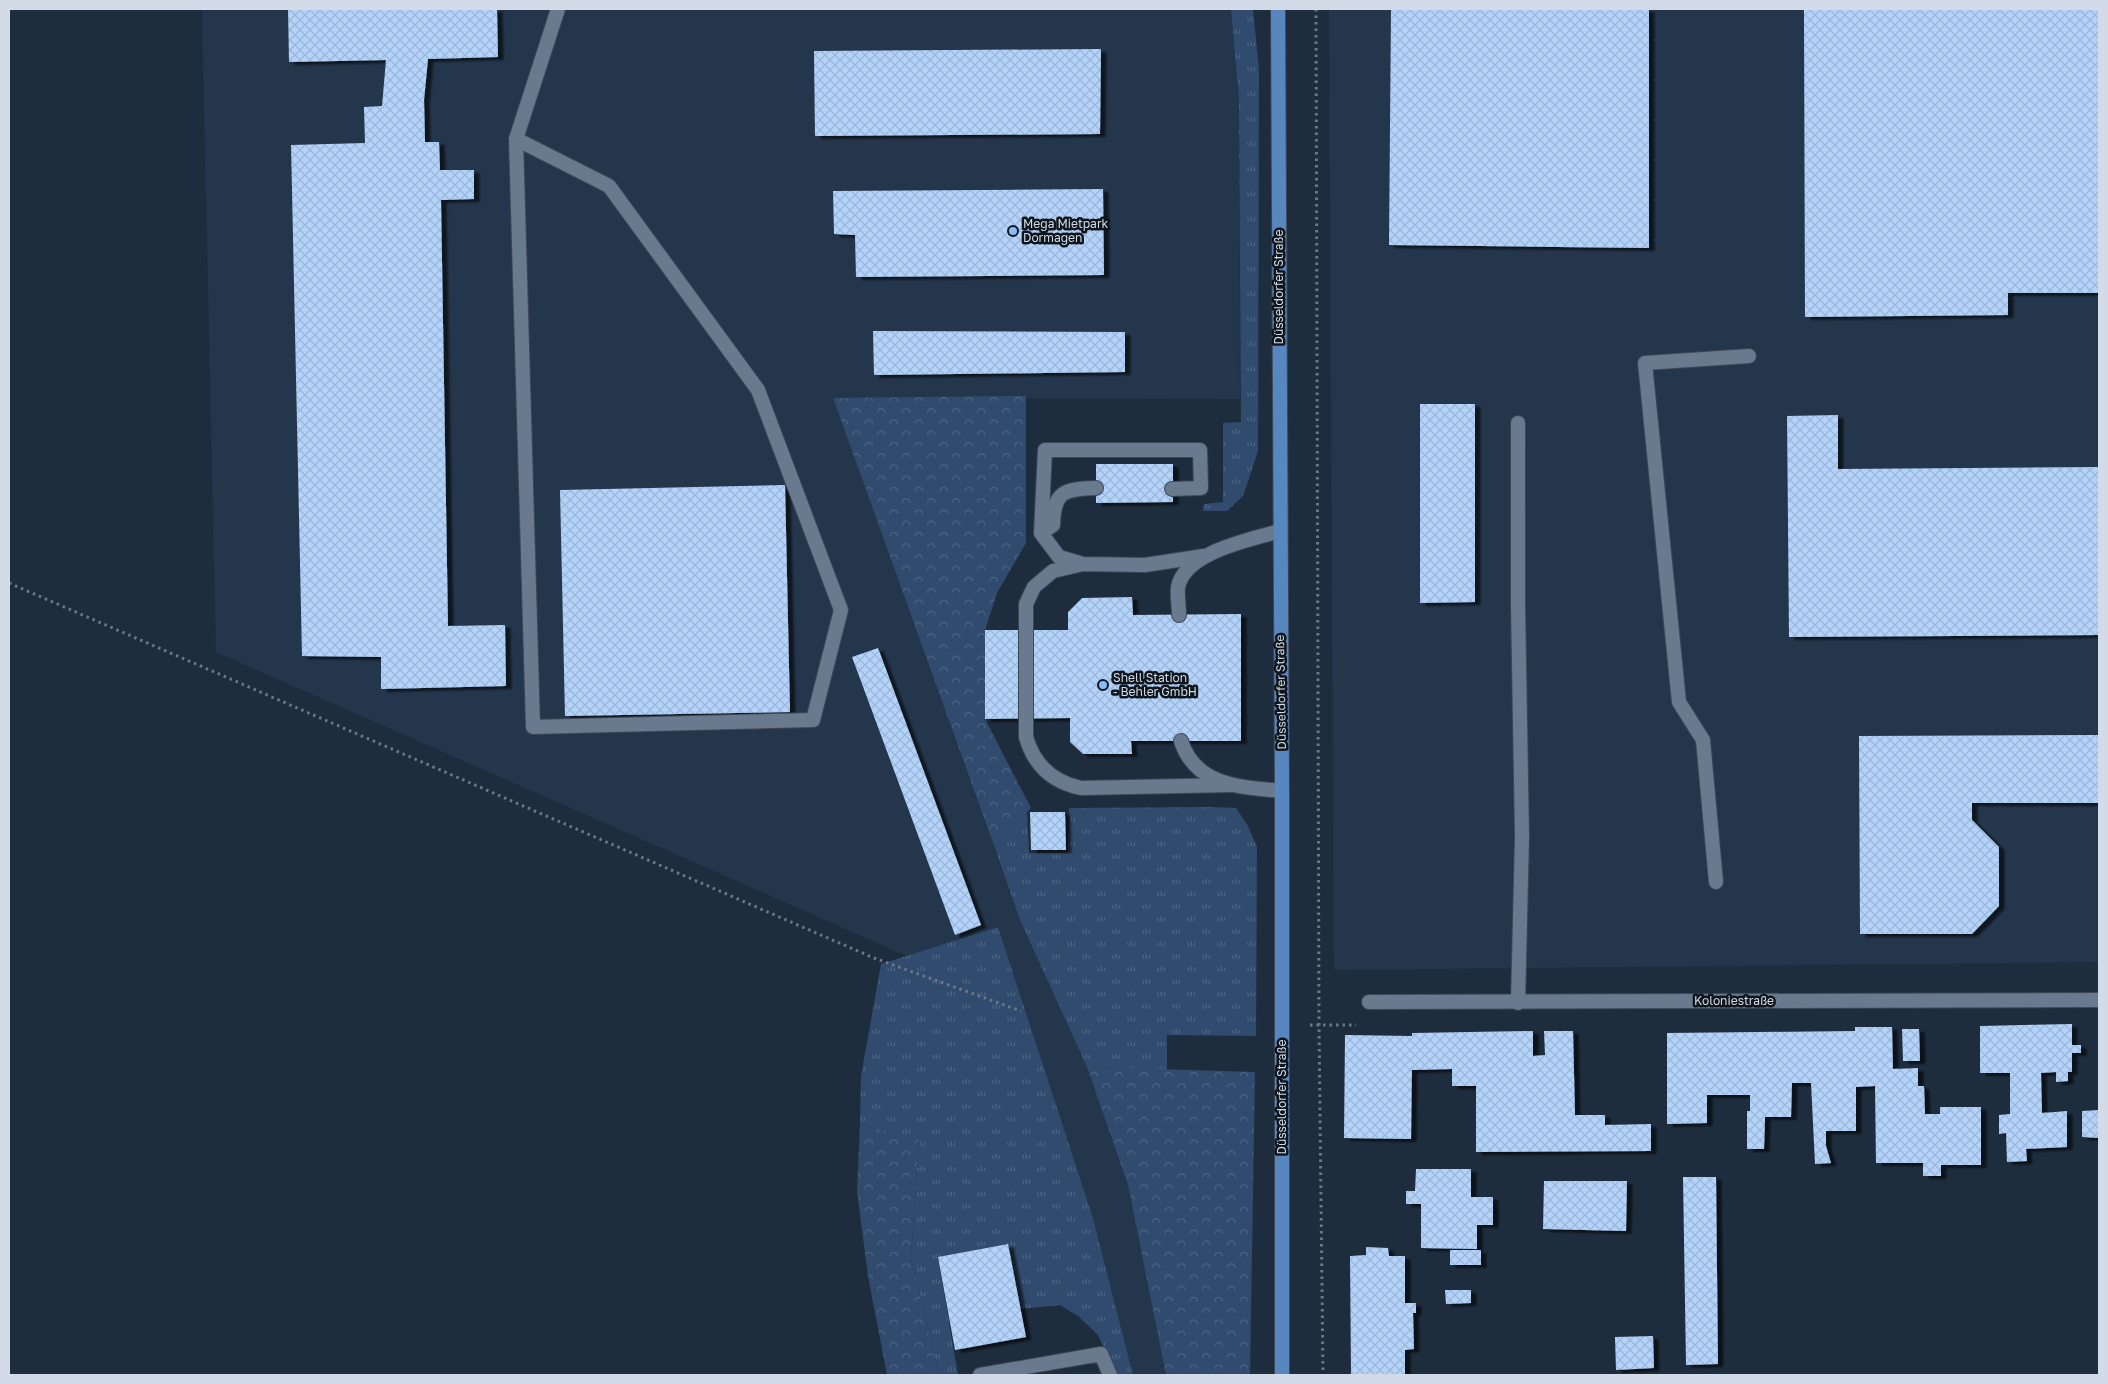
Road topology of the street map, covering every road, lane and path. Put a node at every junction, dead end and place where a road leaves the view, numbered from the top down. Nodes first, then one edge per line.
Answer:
1 (558, 9) edge
2 (1278, 9) edge
3 (1316, 9) edge
4 (516, 139) junction
5 (1749, 356) dead end
6 (1518, 423) dead end
7 (1096, 488) dead end
8 (1172, 489) dead end
9 (1280, 531) junction
10 (1040, 534) junction
11 (1204, 556) junction
12 (1083, 564) junction
13 (9, 583) edge
14 (1179, 615) dead end
15 (1181, 741) dead end
16 (1231, 785) junction
17 (1282, 791) junction
18 (1716, 882) dead end
19 (2099, 1000) edge
20 (1369, 1002) joint
21 (1518, 1003) junction
22 (1022, 1011) dead end
23 (1281, 1025) junction
24 (1320, 1025) junction
25 (980, 1375) edge
26 (1110, 1375) edge
27 (1282, 1375) edge
28 (1323, 1375) edge

1 - 4 street
2 - 9 main road, Düsseldorfer Straße
3 - 24 path
4 - 4 street
5 - 18 street
6 - 21 street
7 - 10 street
8 - 10 street
9 - 11 street
9 - 17 main road, Düsseldorfer Straße
10 - 12 street
11 - 12 street
11 - 14 street
12 - 16 street
13 - 22 path
15 - 16 street
16 - 17 street
17 - 23 main road, Düsseldorfer Straße
19 - 21 street, Koloniestraße
20 - 21 street, Koloniestraße
20 - 24 path
23 - 24 path
23 - 27 main road, Düsseldorfer Straße
24 - 28 path
25 - 26 street

